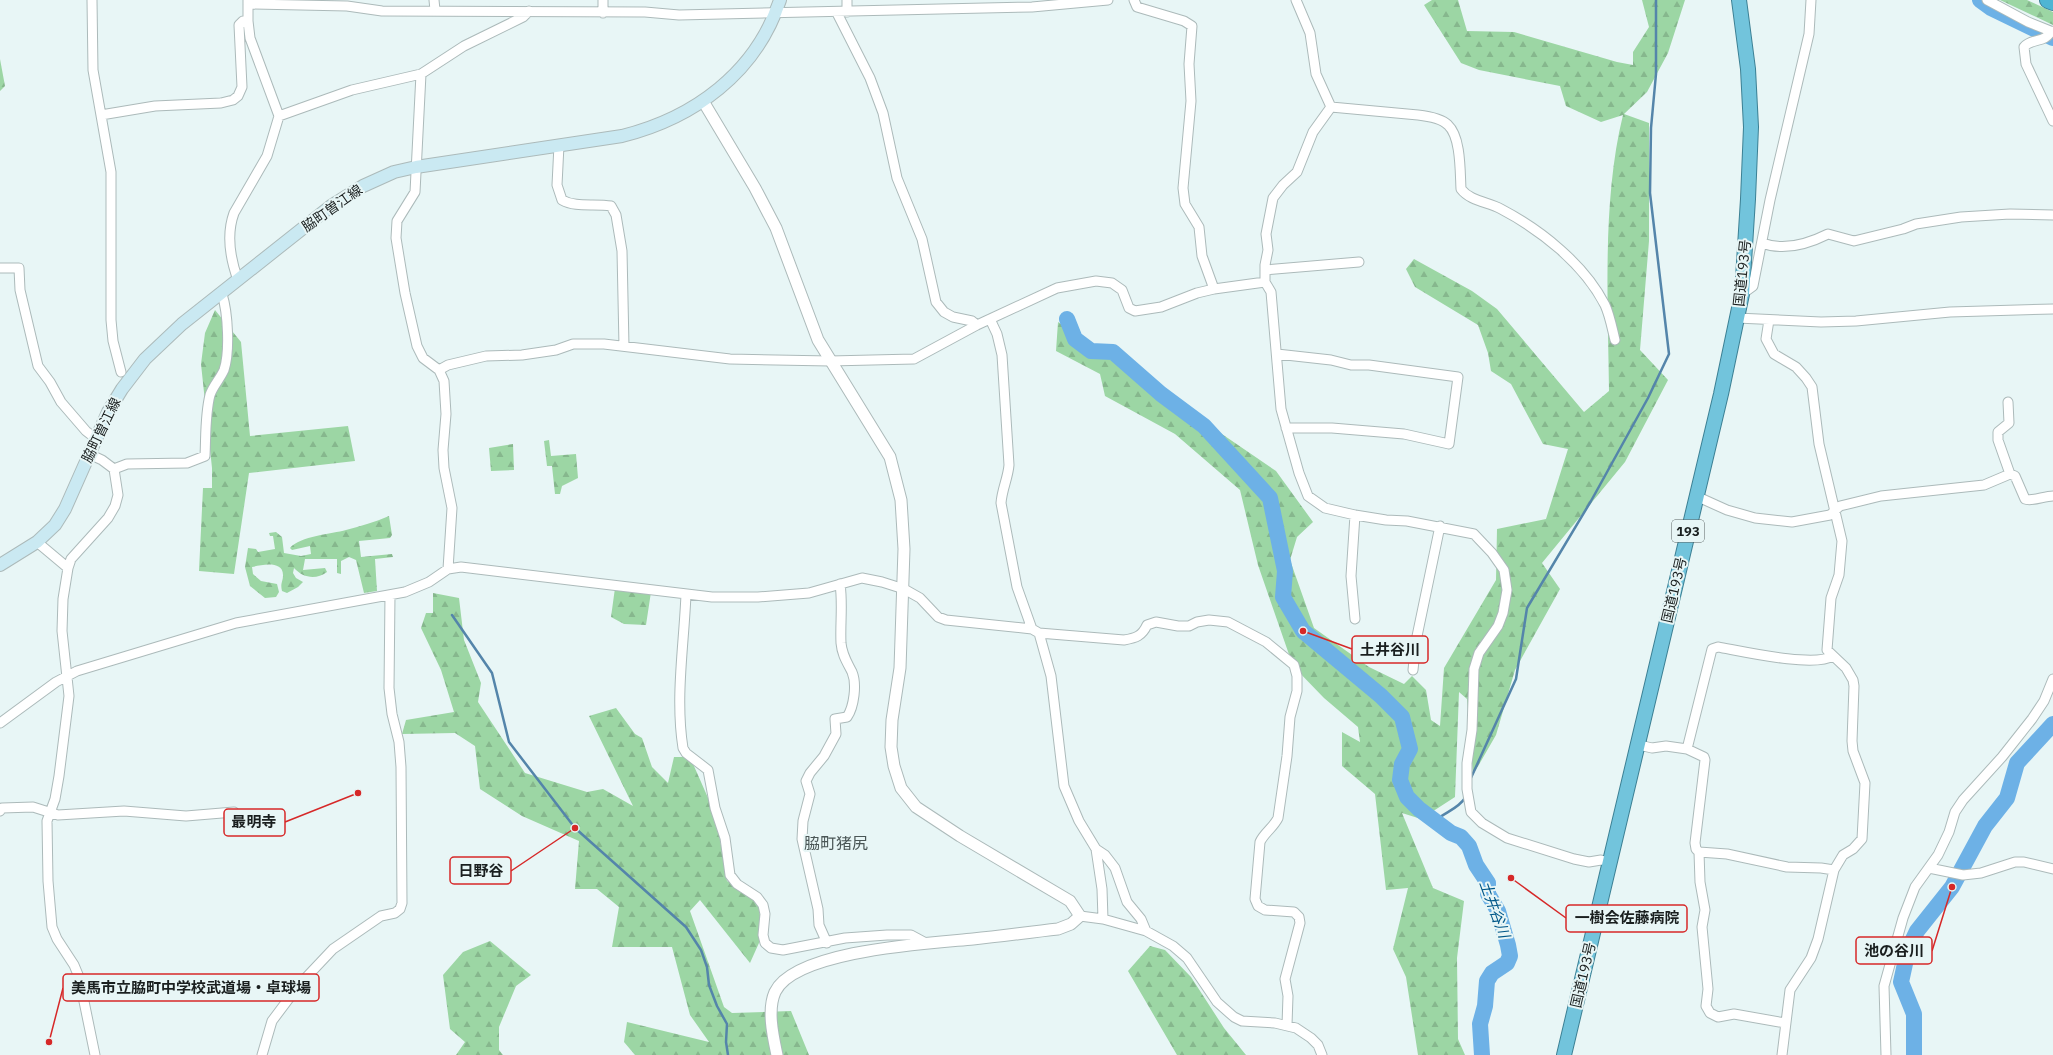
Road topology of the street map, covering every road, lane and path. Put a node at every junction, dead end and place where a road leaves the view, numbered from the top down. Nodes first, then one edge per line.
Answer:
1 (92, 0) edge
2 (1108, 0) edge
3 (1134, 0) edge
4 (1296, 0) edge
5 (1740, 0) edge
6 (1811, 0) edge
7 (1987, 0) edge
8 (2048, 0) edge
9 (603, 1) edge
10 (248, 2) edge
11 (2053, 2) edge
12 (1032, 4) edge
13 (434, 5) edge
14 (847, 6) edge
15 (778, 7) edge
16 (529, 11) junction
17 (837, 12) junction
18 (603, 14) junction
19 (248, 21) junction
20 (2050, 34) edge
21 (422, 74) junction
22 (703, 101) junction
23 (1331, 107) junction
24 (101, 115) junction
25 (279, 116) junction
26 (2053, 121) edge
27 (559, 145) junction
28 (416, 167) junction
29 (2053, 215) edge
30 (1762, 243) junction
31 (1359, 262) dead end
32 (0, 268) edge
33 (1265, 270) junction
34 (238, 280) junction
35 (1265, 282) junction
36 (1214, 289) junction
37 (222, 294) junction
38 (1742, 294) junction
39 (2053, 309) edge
40 (990, 318) junction
41 (1737, 318) junction
42 (1769, 320) junction
43 (977, 325) junction
44 (1615, 340) dead end
45 (624, 346) junction
46 (1277, 354) junction
47 (830, 361) junction
48 (439, 370) junction
49 (121, 372) dead end
50 (2008, 402) dead end
51 (1286, 428) junction
52 (95, 438) junction
53 (89, 454) junction
54 (114, 469) junction
55 (2010, 474) junction
56 (1696, 496) junction
57 (2053, 496) edge
58 (1834, 511) junction
59 (1355, 515) junction
60 (1440, 526) junction
61 (37, 542) junction
62 (0, 565) edge
63 (68, 568) junction
64 (448, 569) junction
65 (840, 584) junction
66 (904, 589) junction
67 (686, 594) junction
68 (390, 595) junction
69 (1355, 620) dead end
70 (1035, 631) junction
71 (1832, 656) junction
72 (1413, 670) dead end
73 (66, 675) junction
74 (2053, 678) edge
75 (0, 723) edge
76 (1638, 745) junction
77 (1687, 749) junction
78 (0, 811) edge
79 (50, 812) junction
80 (234, 812) dead end
81 (1096, 849) junction
82 (1699, 852) junction
83 (1609, 862) junction
84 (1929, 868) junction
85 (2053, 869) edge
86 (1834, 870) junction
87 (1080, 916) junction
88 (1103, 919) junction
89 (1146, 931) junction
90 (924, 942) junction
91 (827, 943) junction
92 (1287, 1024) junction
93 (1785, 1024) junction
94 (95, 1055) edge
95 (262, 1055) edge
96 (777, 1055) edge
97 (1322, 1055) edge
98 (1564, 1055) edge
99 (1782, 1055) edge
100 (1886, 1055) edge

1 - 24 street
2 - 12 street
3 - 36 street
4 - 23 street
5 - 38 highway, 国道193号 / 193
6 - 30 street
7 - 20 street
8 - 11 highway
9 - 18 street
10 - 13 street
10 - 19 street
12 - 14 street
13 - 16 street
14 - 17 street
15 - 17 street
15 - 18 street
15 - 22 main road, 脇町曽江線
16 - 18 street
16 - 21 street
17 - 43 street
19 - 24 street
19 - 25 street
20 - 26 street
21 - 25 street
21 - 28 street
22 - 27 main road, 脇町曽江線
22 - 47 street
23 - 33 street
23 - 44 street
24 - 49 street
25 - 34 street
27 - 28 main road, 脇町曽江線
27 - 45 street
28 - 34 main road, 脇町曽江線
28 - 48 street
29 - 30 street
30 - 38 street
31 - 33 street
32 - 52 street
33 - 35 street
34 - 37 main road, 脇町曽江線
35 - 36 street
35 - 46 street
36 - 40 street
37 - 52 main road, 脇町曽江線
37 - 54 street
38 - 41 highway, 国道193号 / 193
39 - 42 street
40 - 43 street
40 - 70 street
41 - 42 street
41 - 56 highway, 国道193号 / 193
42 - 58 street
43 - 47 street
45 - 47 street
45 - 48 street
46 - 51 street
46 - 51 street
47 - 66 street
48 - 64 street
50 - 55 street
51 - 59 street
52 - 53 main road, 脇町曽江線
53 - 54 street
53 - 61 main road, 脇町曽江線
54 - 63 street
55 - 57 street
55 - 58 street
56 - 58 street
56 - 76 highway, 国道193号 / 193
58 - 71 street
59 - 60 street
59 - 69 street
60 - 72 street
60 - 83 street
61 - 62 main road, 脇町曽江線
61 - 63 street
63 - 73 street
64 - 67 street
64 - 68 street
65 - 66 street
65 - 67 street
65 - 91 street
66 - 70 street
66 - 87 street
67 - 91 street
68 - 73 street
68 - 95 street
70 - 81 street
70 - 92 street
71 - 77 street
71 - 86 street
73 - 75 street
73 - 79 street
74 - 84 street
76 - 77 street
76 - 83 highway, 国道193号 / 193
77 - 82 street
78 - 79 street
79 - 80 street
79 - 94 street
81 - 88 street
81 - 89 street
82 - 86 street
82 - 93 street
83 - 98 highway, 国道193号 / 193
84 - 85 street
84 - 100 street
86 - 93 street
87 - 88 street
87 - 90 street
88 - 89 street
89 - 92 street
90 - 91 street
90 - 96 street
92 - 97 street
93 - 99 street

